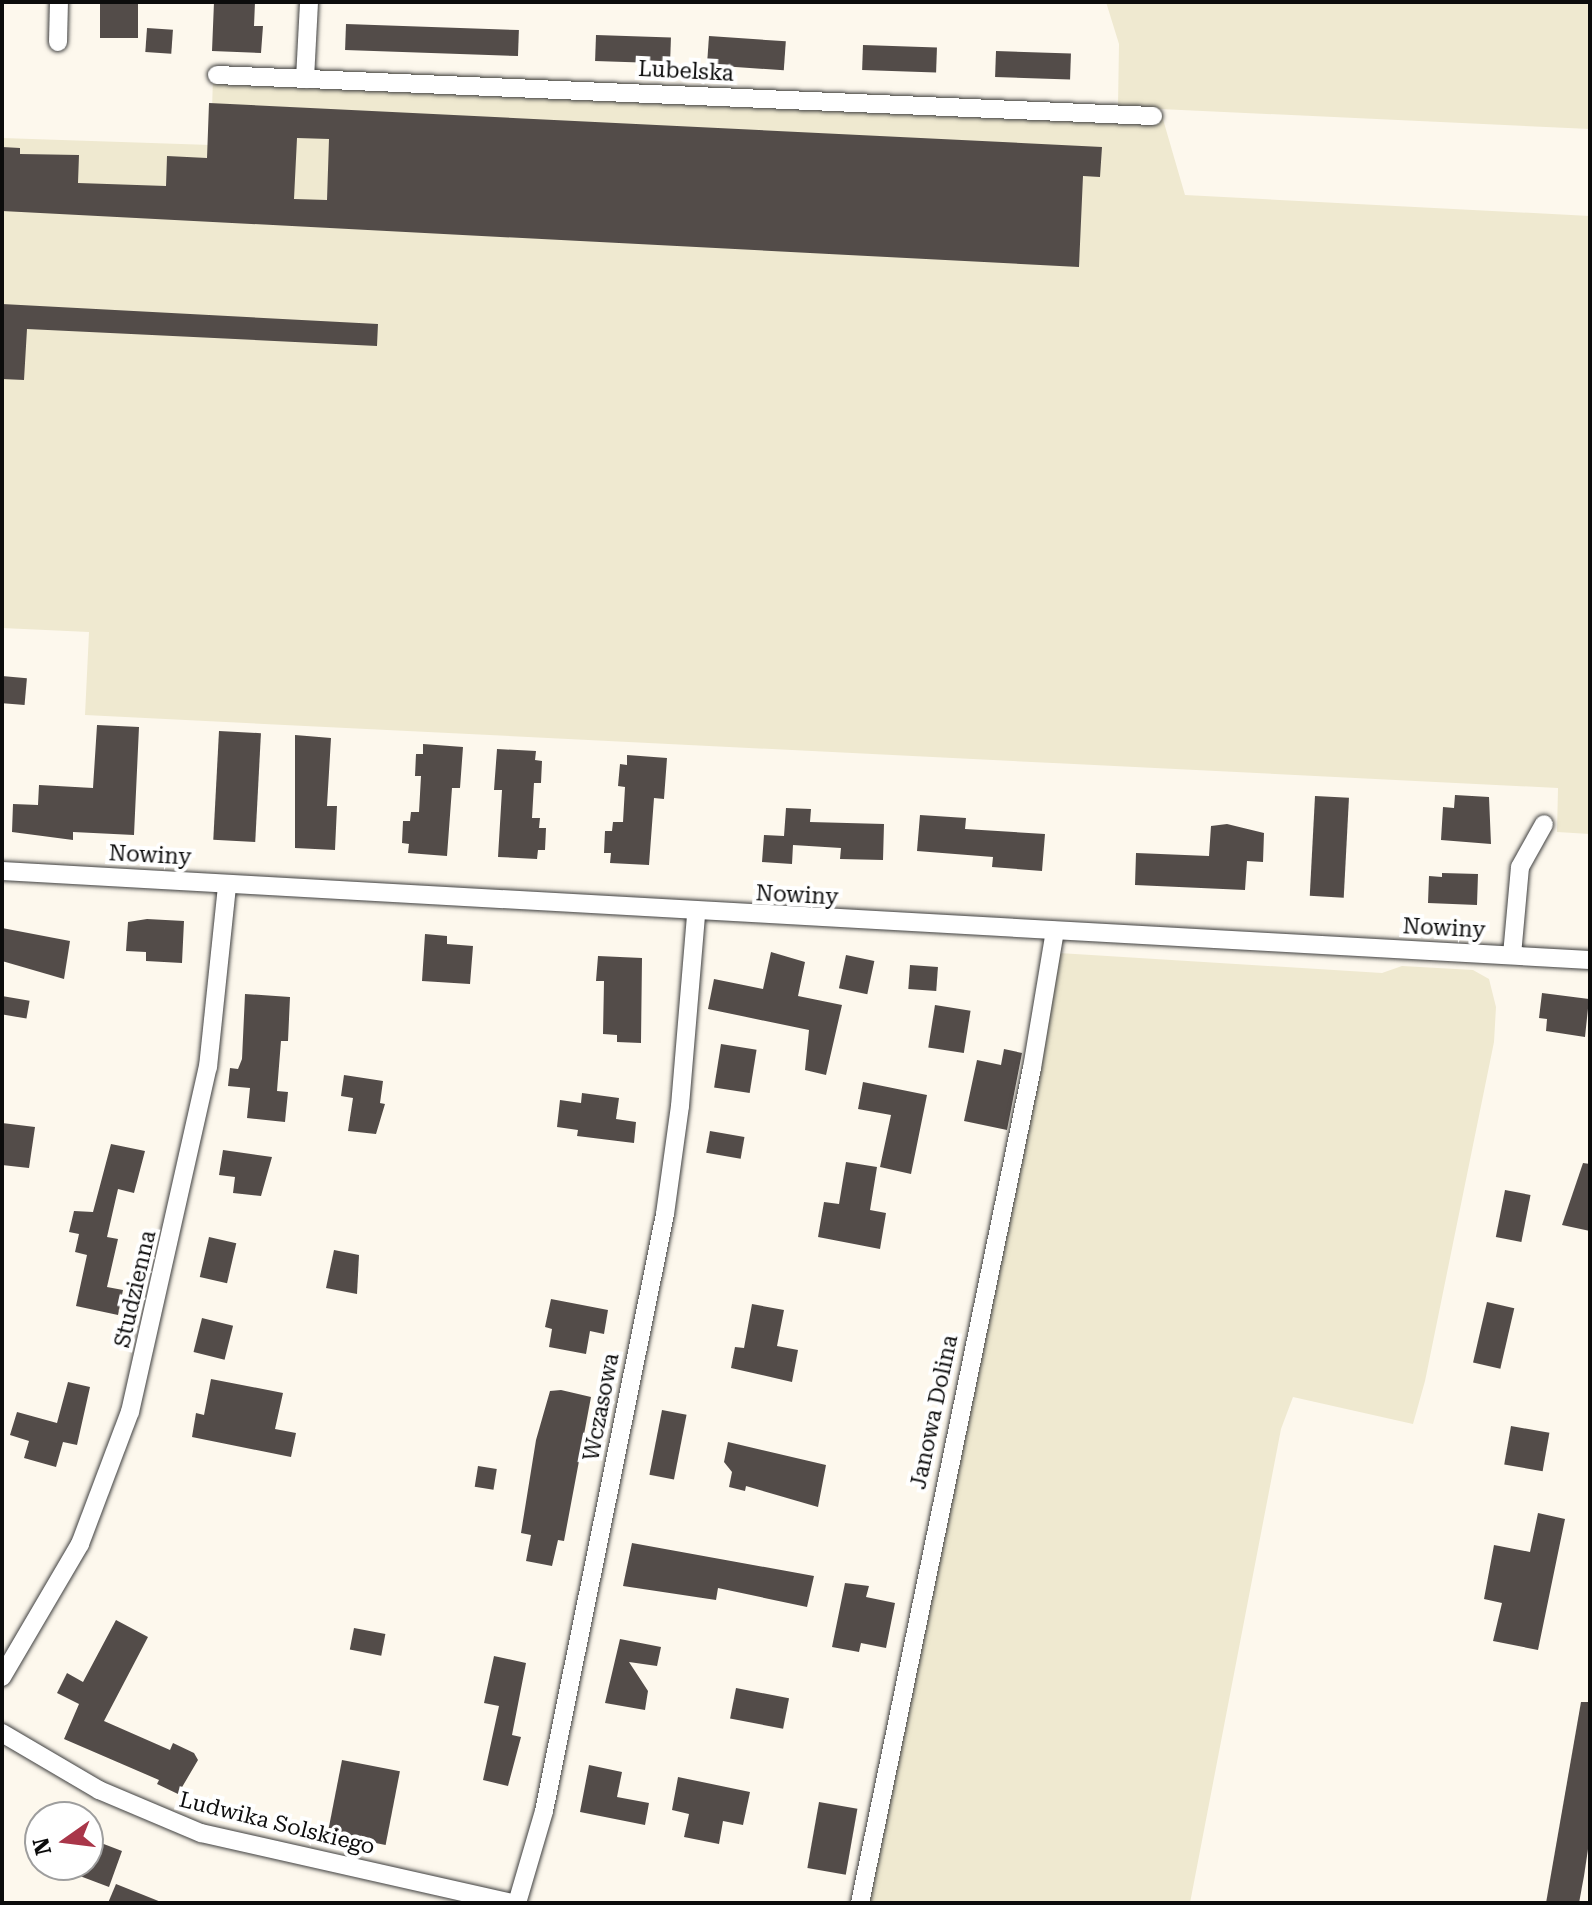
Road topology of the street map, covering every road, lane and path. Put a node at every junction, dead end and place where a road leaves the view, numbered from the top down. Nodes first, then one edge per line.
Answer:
1 (59, 2) edge
2 (309, 2) edge
3 (58, 42) dead end
4 (217, 75) dead end
5 (305, 79) junction
6 (1153, 116) dead end
7 (1544, 824) dead end
8 (2, 871) edge
9 (227, 885) junction
10 (696, 914) junction
11 (1055, 931) junction
12 (1512, 955) junction
13 (1590, 960) edge
14 (2, 1677) edge
15 (2, 1733) edge
16 (514, 1903) edge
17 (860, 1903) edge

1 - 3 street
2 - 5 street
4 - 5 street, Lubelska
5 - 6 street, Lubelska
7 - 12 street
8 - 9 street, Nowiny
9 - 10 street, Nowiny
9 - 14 street, Studzienna
10 - 11 street, Nowiny
10 - 16 street, Wczasowa
11 - 12 street, Nowiny
11 - 17 street, Janowa Dolina
12 - 13 street, Nowiny
15 - 16 street, Ludwika Solskiego

